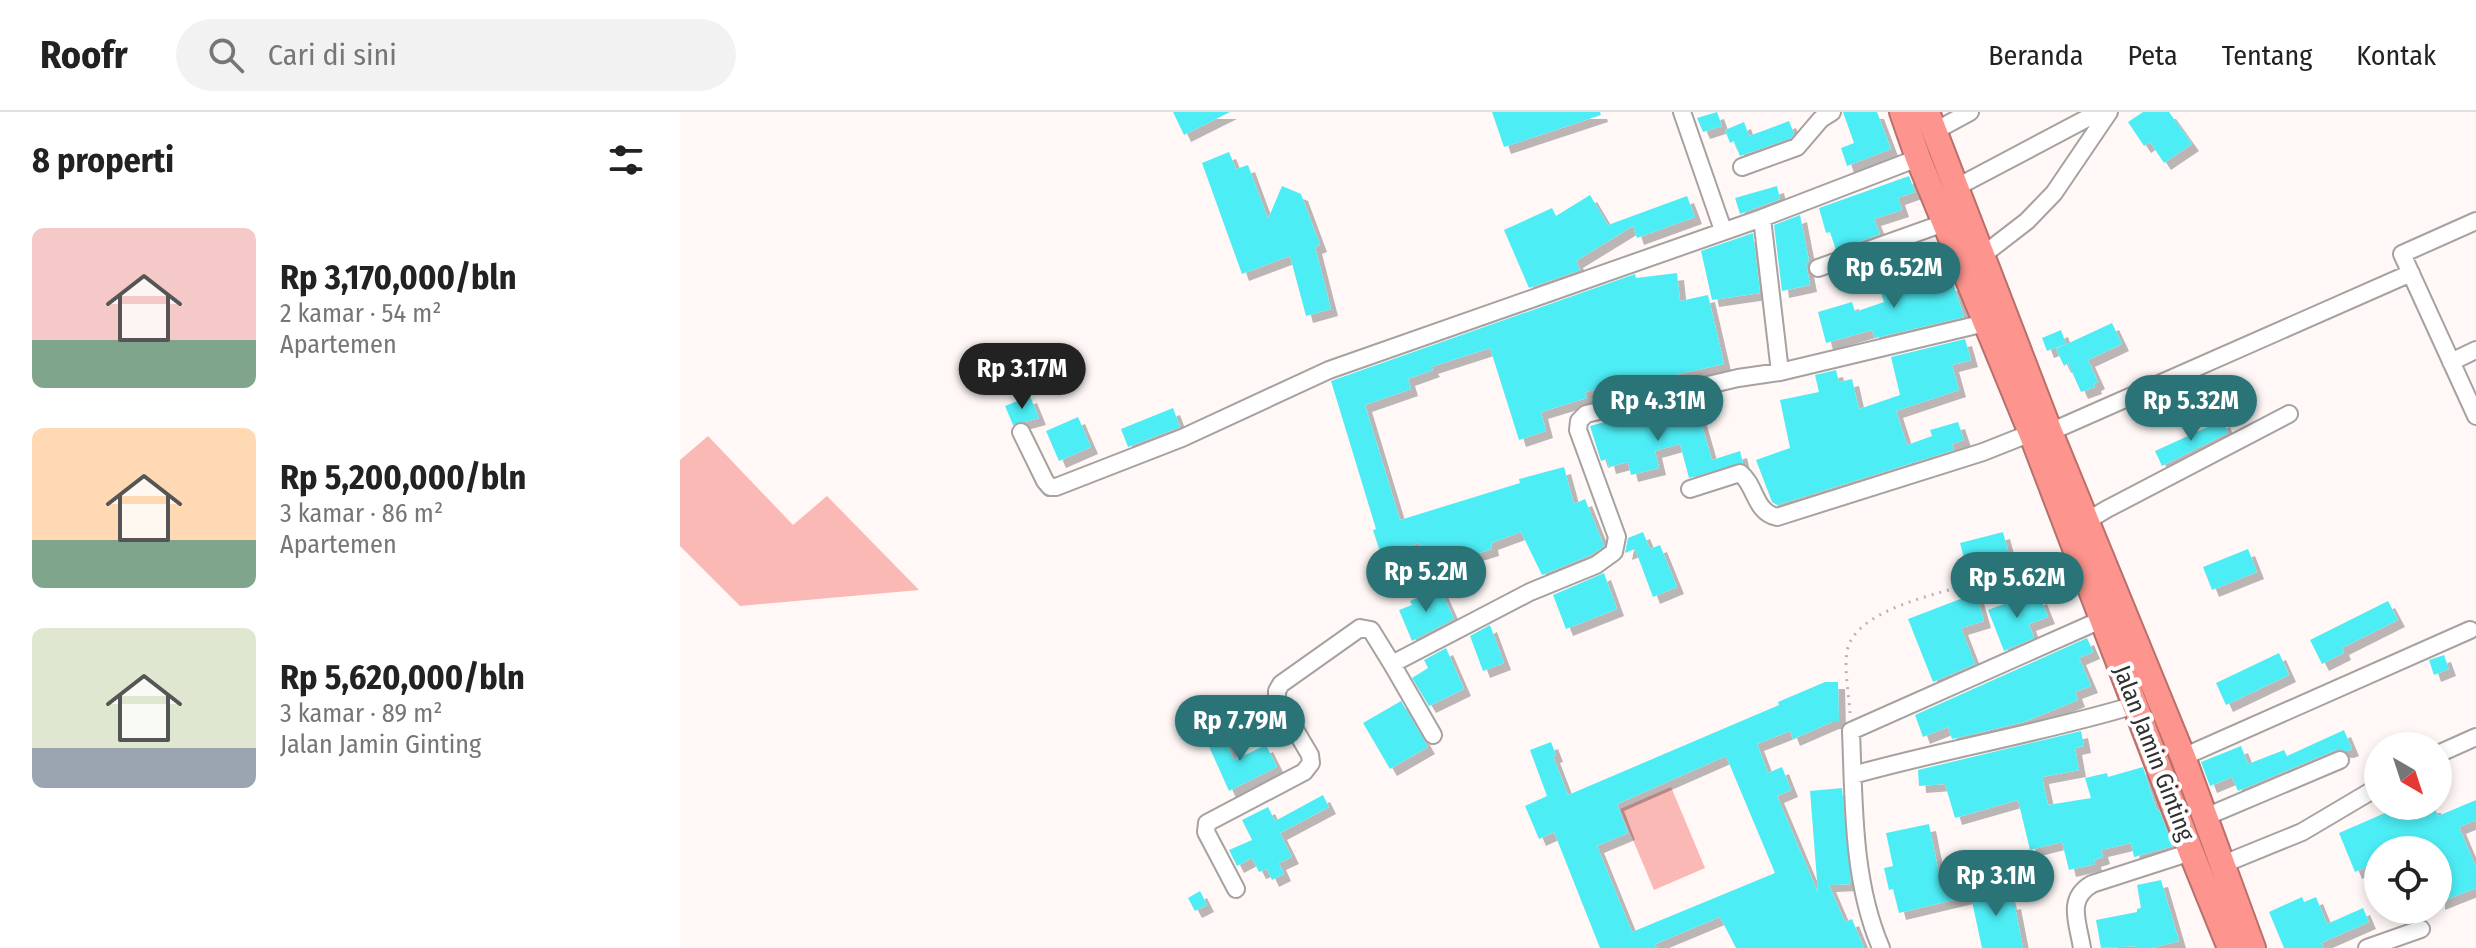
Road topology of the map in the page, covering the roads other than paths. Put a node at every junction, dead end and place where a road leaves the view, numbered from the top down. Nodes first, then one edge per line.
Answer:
1 (1682, 112) edge
2 (1832, 112) edge
3 (1902, 112) edge
4 (1970, 112) edge
5 (2099, 112) edge
6 (2109, 112) edge
7 (1931, 121) edge
8 (1918, 158) junction
9 (1742, 167) dead end
10 (1957, 187) junction
11 (1762, 218) junction
12 (2476, 221) edge
13 (1944, 223) junction
14 (1723, 230) junction
15 (1983, 255) junction
16 (1818, 268) dead end
17 (2411, 273) junction
18 (1985, 323) junction
19 (2476, 350) edge
20 (2451, 362) junction
21 (1780, 372) junction
22 (2289, 414) dead end
23 (2476, 416) edge
24 (1021, 432) dead end
25 (2041, 433) junction
26 (1690, 489) dead end
27 (2087, 521) junction
28 (2103, 619) junction
29 (2470, 630) dead end
30 (1392, 664) junction
31 (2135, 705) junction
32 (1433, 735) dead end
33 (2476, 737) edge
34 (2452, 748) edge
35 (2183, 757) junction
36 (2340, 760) dead end
37 (1853, 775) junction
38 (2364, 795) edge
39 (2203, 818) junction
40 (2191, 852) junction
41 (2221, 865) junction
42 (1236, 889) dead end
43 (2421, 929) dead end
44 (1881, 948) edge
45 (2082, 948) edge
46 (2230, 948) edge
47 (2253, 948) edge
48 (2367, 948) edge

1 - 14 street
2 - 9 street
3 - 8 highway, Jalan Jamin Ginting
4 - 7 street
5 - 10 street
6 - 15 street
7 - 10 highway, Jalan Jamin Ginting
8 - 11 street
8 - 13 highway, Jalan Jamin Ginting
10 - 15 highway, Jalan Jamin Ginting
11 - 14 street
11 - 21 street
12 - 17 street
13 - 16 street
13 - 18 highway, Jalan Jamin Ginting
14 - 24 street
15 - 25 highway, Jalan Jamin Ginting
17 - 20 street
17 - 25 street
18 - 21 street
18 - 25 highway, Jalan Jamin Ginting
19 - 20 street
20 - 23 street
21 - 30 street
22 - 27 street
25 - 26 street
25 - 27 highway, Jalan Jamin Ginting
25 - 28 highway, Jalan Jamin Ginting
27 - 35 highway, Jalan Jamin Ginting
28 - 31 highway, Jalan Jamin Ginting
28 - 37 street
29 - 35 street
30 - 32 street
30 - 42 street
31 - 37 street
31 - 40 highway, Jalan Jamin Ginting
33 - 34 street
35 - 39 highway, Jalan Jamin Ginting
36 - 39 street
37 - 44 street
38 - 41 street
39 - 41 highway, Jalan Jamin Ginting
40 - 45 street
40 - 46 highway, Jalan Jamin Ginting
41 - 47 highway, Jalan Jamin Ginting
43 - 48 street

